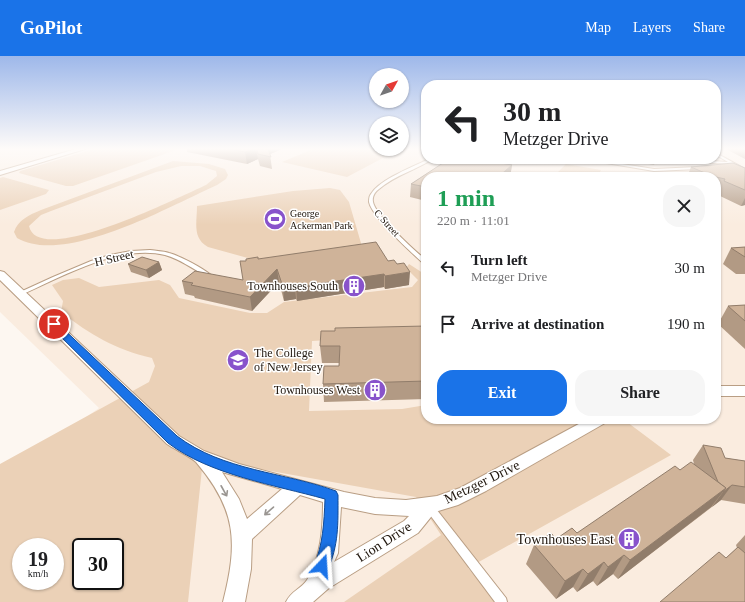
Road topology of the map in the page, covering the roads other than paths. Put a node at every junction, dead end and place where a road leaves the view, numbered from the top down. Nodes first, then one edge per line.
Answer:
1 (402, 174) edge
2 (421, 258) edge
3 (0, 274) edge
4 (208, 275) edge
5 (21, 293) junction
6 (721, 391) edge
7 (745, 391) edge
8 (591, 424) edge
9 (202, 459) junction
10 (296, 486) junction
11 (332, 495) junction
12 (429, 506) junction
13 (242, 535) junction
14 (314, 587) junction
15 (234, 602) edge
16 (297, 602) edge
17 (502, 602) edge

1 - 2 lane, C Street
3 - 5 street, Metzger Drive
4 - 5 lane, H Street
5 - 9 street, Metzger Drive
6 - 7 street
8 - 12 street, Metzger Drive
9 - 10 street, Metzger Drive
9 -> 13 street
10 - 11 street, Metzger Drive
10 -> 13 street
11 - 12 street, Metzger Drive
11 - 14 street
12 - 14 street, Lion Drive
12 - 17 lane
13 - 15 street
14 - 16 street, Lion Drive

